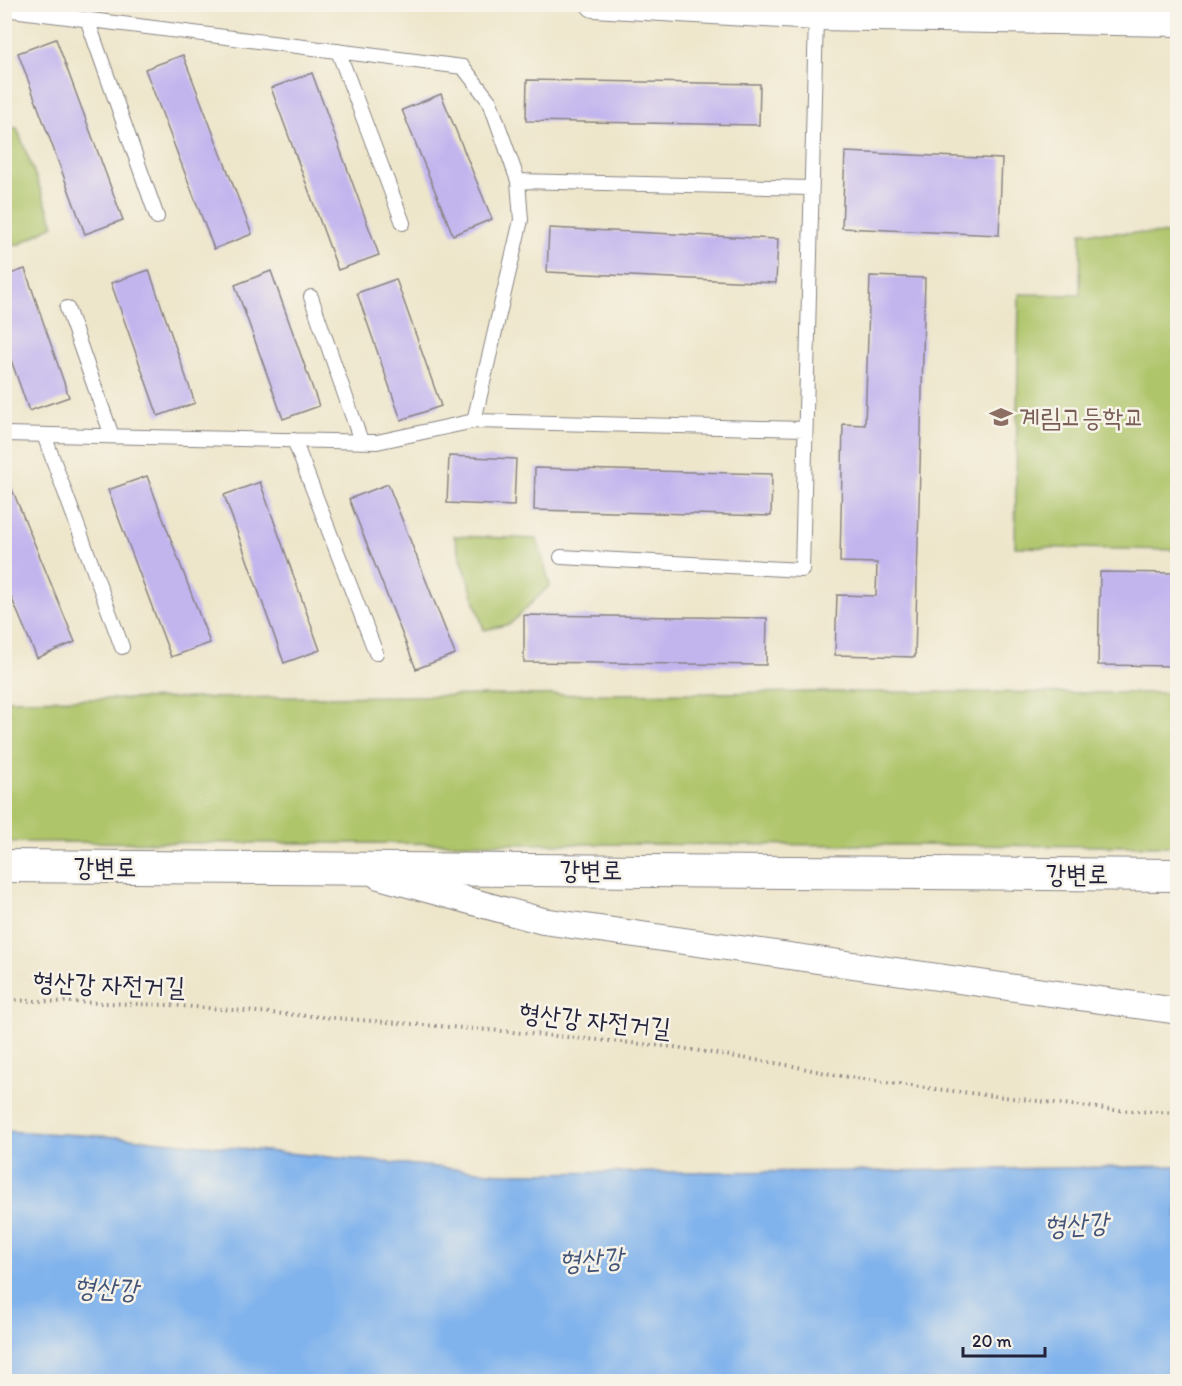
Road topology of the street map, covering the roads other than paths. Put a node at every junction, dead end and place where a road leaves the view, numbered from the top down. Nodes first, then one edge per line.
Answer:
1 (594, 4) edge
2 (4, 9) edge
3 (816, 11) edge
4 (87, 19) junction
5 (1178, 23) edge
6 (338, 51) junction
7 (518, 181) junction
8 (812, 188) junction
9 (157, 217) dead end
10 (403, 223) dead end
11 (311, 297) dead end
12 (67, 308) dead end
13 (474, 421) junction
14 (805, 429) junction
15 (4, 434) edge
16 (44, 435) junction
17 (112, 436) junction
18 (294, 440) junction
19 (361, 441) junction
20 (561, 557) dead end
21 (122, 647) dead end
22 (376, 653) dead end
23 (4, 866) edge
24 (353, 868) junction
25 (1178, 875) edge
26 (1178, 1011) edge

1 - 3 street
2 - 4 lane
3 - 5 street
3 - 8 lane
4 - 6 lane
4 - 9 lane
6 - 7 lane
6 - 10 lane
7 - 8 lane
7 - 13 lane
8 - 14 lane
11 - 19 lane
12 - 17 lane
13 - 14 lane
13 - 19 lane
14 - 20 lane
15 - 16 lane
16 - 17 lane
16 - 21 lane
17 - 18 lane
18 - 19 lane
18 - 22 lane
23 - 24 street, 강변로
24 - 25 street, 강변로
24 - 26 street

